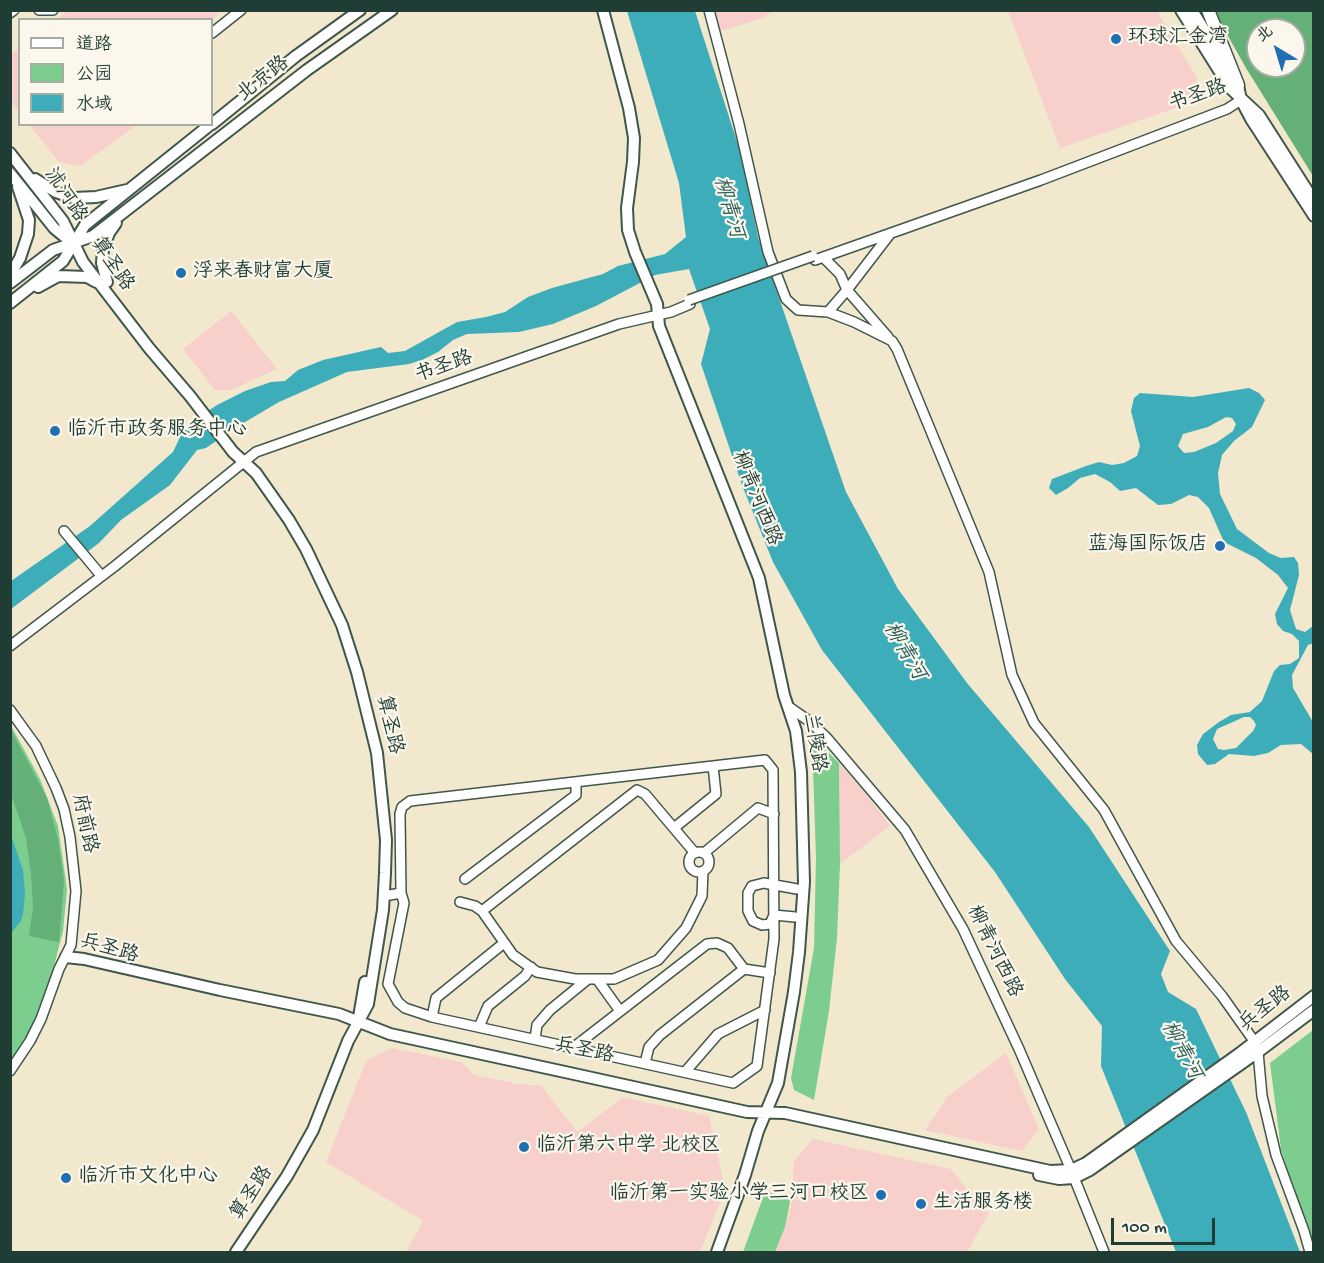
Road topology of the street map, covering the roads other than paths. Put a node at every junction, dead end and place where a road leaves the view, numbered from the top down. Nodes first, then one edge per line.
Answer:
1 (39, 10) edge
2 (53, 10) edge
3 (241, 10) edge
4 (360, 10) edge
5 (392, 10) edge
6 (603, 10) edge
7 (709, 10) edge
8 (1181, 10) edge
9 (1192, 10) edge
10 (1208, 10) edge
11 (213, 32) edge
12 (1238, 85) junction
13 (1241, 100) junction
14 (213, 122) edge
15 (209, 126) edge
16 (10, 153) edge
17 (26, 173) junction
18 (14, 177) edge
19 (130, 189) junction
20 (1314, 201) edge
21 (125, 212) junction
22 (1314, 216) edge
23 (890, 234) junction
24 (73, 243) junction
25 (817, 258) junction
26 (10, 275) edge
27 (10, 283) edge
28 (104, 284) junction
29 (847, 290) junction
30 (12, 301) edge
31 (828, 312) junction
32 (658, 314) junction
33 (892, 342) junction
34 (245, 461) junction
35 (65, 533) dead end
36 (99, 573) junction
37 (10, 640) edge
38 (10, 646) edge
39 (789, 707) junction
40 (10, 710) edge
41 (10, 720) edge
42 (713, 766) junction
43 (576, 782) junction
44 (774, 814) junction
45 (674, 828) junction
46 (699, 852) junction
47 (703, 871) junction
48 (465, 879) dead end
49 (774, 885) junction
50 (797, 889) junction
51 (401, 893) junction
52 (384, 896) junction
53 (460, 902) dead end
54 (482, 911) junction
55 (774, 915) junction
56 (795, 917) junction
57 (504, 943) junction
58 (66, 957) junction
59 (531, 967) junction
60 (744, 969) junction
61 (770, 973) junction
62 (592, 979) junction
63 (1314, 996) edge
64 (765, 1010) junction
65 (1314, 1010) edge
66 (620, 1011) junction
67 (432, 1017) junction
68 (358, 1023) junction
69 (479, 1027) junction
70 (535, 1039) junction
71 (1254, 1041) junction
72 (574, 1047) junction
73 (1258, 1052) junction
74 (1243, 1057) junction
75 (645, 1063) junction
76 (10, 1071) edge
77 (685, 1071) junction
78 (10, 1081) edge
79 (766, 1113) junction
80 (1073, 1174) junction
81 (236, 1252) edge
82 (243, 1252) edge
83 (717, 1252) edge
84 (724, 1252) edge
85 (1104, 1252) edge
86 (1310, 1252) edge

1 - 2 street
3 - 11 street
4 - 14 main road, 北京路
5 - 21 main road, 北京路
6 - 32 main road, 柳青河西路
7 - 31 street
8 - 13 main road
9 - 12 main road
10 - 12 highway
12 - 13 main road
13 - 20 main road
13 - 22 main road
13 - 23 street, 书圣路
13 - 25 street, 书圣路
15 - 19 main road, 北京路
16 - 17 main road, 沭河路
17 - 19 main road
17 - 24 main road, 沭河路
18 - 24 main road, 沭河路
18 - 26 main road
19 - 24 main road, 北京路
21 - 24 main road, 北京路
21 - 28 main road
23 - 25 street, 书圣路
23 - 29 street
24 - 27 main road, 北京路
24 - 28 main road, 算圣路
24 - 30 main road, 北京路
25 - 29 street
25 - 32 street, 书圣路, bridge
28 - 30 main road
28 - 34 main road, 算圣路
29 - 31 street
29 - 33 street
31 - 33 street
32 - 34 street, 书圣路
32 - 39 main road, 柳青河西路
33 - 71 street
34 - 36 street, 书圣路
34 - 38 street, 书圣路
34 - 52 main road, 算圣路
34 - 68 main road, 算圣路
35 - 36 street
36 - 37 street, 书圣路
39 - 50 main road, 兰陵路
39 - 79 main road, 兰陵路
39 - 80 street, 柳青河西路
40 - 58 street, 府前路
41 - 58 street, 府前路
42 - 43 street
42 - 44 street
42 - 45 street
43 - 48 street
43 - 51 street
44 - 46 street
44 - 49 street
45 - 46 street
45 - 54 street
46 - 47 street
46 - 47 street
47 - 62 street
49 - 50 street
49 - 55 street
49 - 55 street
50 - 56 main road, 兰陵路
51 - 52 street
51 - 67 street
52 - 68 main road, 算圣路
53 - 54 street
54 - 57 street
55 - 56 street
55 - 61 street
56 - 79 main road, 兰陵路
57 - 59 street
57 - 67 street
58 - 68 main road, 兵圣路
58 - 76 street, 府前路
58 - 78 street, 府前路
59 - 62 street
59 - 69 street
60 - 61 street
60 - 66 street
60 - 75 street
61 - 64 street
62 - 66 street
62 - 70 street
63 - 71 main road, 兵圣路
64 - 77 street
64 - 77 street
65 - 73 main road, 兵圣路
66 - 72 street
67 - 69 street
68 - 79 main road, 兵圣路
68 - 81 main road, 算圣路
68 - 82 main road, 算圣路
69 - 70 street
70 - 72 street
71 - 73 street
71 - 74 main road, 兵圣路
72 - 75 street
73 - 74 main road, 兵圣路
73 - 86 street
74 - 80 main road
75 - 77 street
79 - 80 main road, 兵圣路
79 - 83 main road, 兰陵路
79 - 84 main road, 兰陵路
80 - 85 street, 柳青河西路

